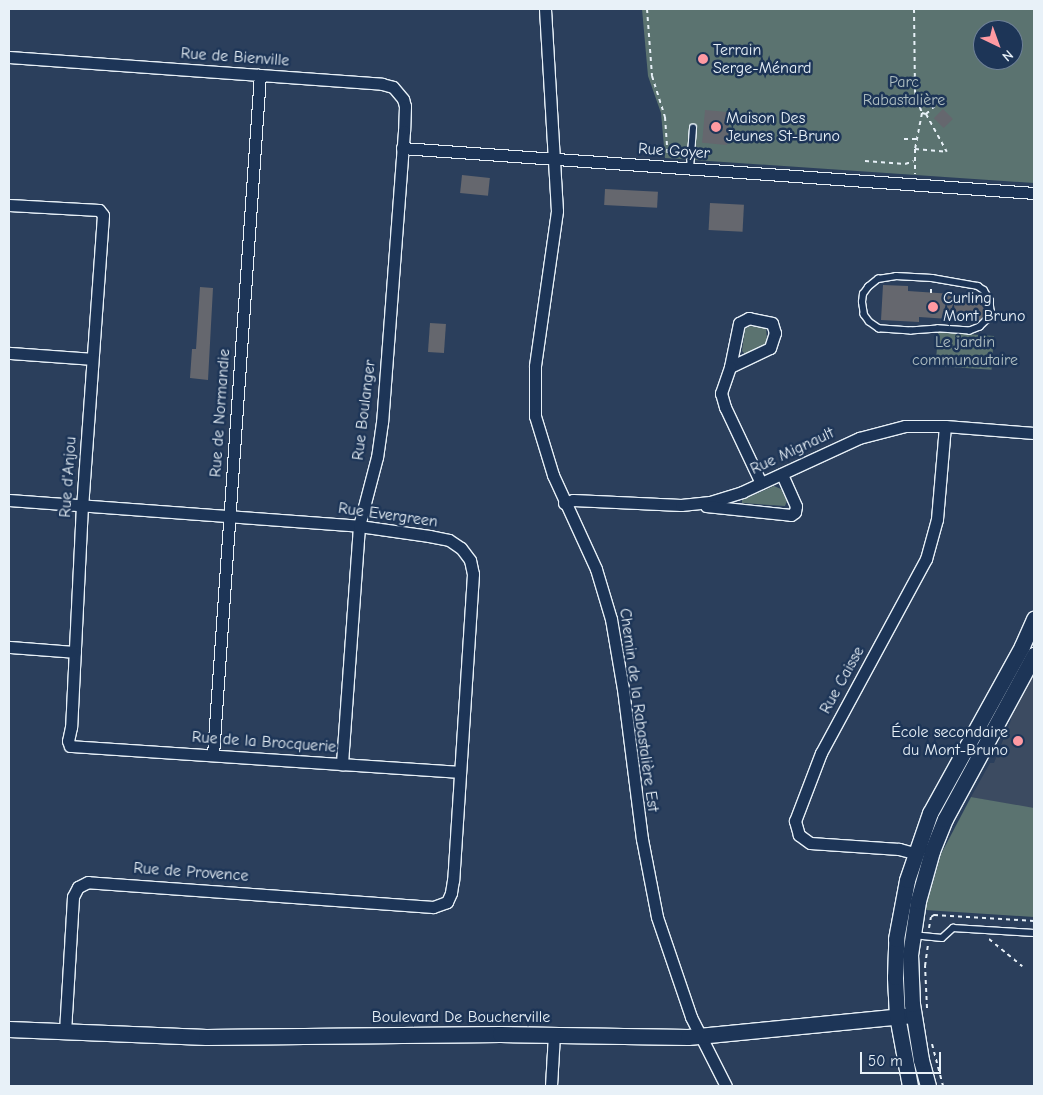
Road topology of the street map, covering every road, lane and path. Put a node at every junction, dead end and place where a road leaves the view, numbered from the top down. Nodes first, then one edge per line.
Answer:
1 (545, 9) edge
2 (647, 9) edge
3 (914, 9) edge
4 (9, 57) edge
5 (260, 74) junction
6 (937, 104) dead end
7 (924, 113) junction
8 (692, 128) dead end
9 (904, 139) dead end
10 (917, 139) junction
11 (402, 148) junction
12 (915, 149) junction
13 (555, 159) junction
14 (668, 159) dead end
15 (865, 161) dead end
16 (914, 161) junction
17 (690, 168) junction
18 (915, 176) dead end
19 (1034, 192) edge
20 (9, 205) edge
21 (932, 278) joint
22 (9, 353) edge
23 (92, 359) junction
24 (730, 367) junction
25 (945, 426) junction
26 (1034, 433) edge
27 (782, 474) junction
28 (761, 483) junction
29 (9, 500) edge
30 (564, 503) junction
31 (82, 505) junction
32 (697, 505) junction
33 (229, 516) junction
34 (359, 526) junction
35 (1034, 619) edge
36 (9, 647) edge
37 (75, 652) junction
38 (1034, 655) edge
39 (69, 744) joint
40 (212, 755) junction
41 (342, 764) junction
42 (458, 772) junction
43 (914, 853) junction
44 (447, 902) joint
45 (1034, 921) edge
46 (978, 930) junction
47 (1034, 933) edge
48 (912, 935) junction
49 (929, 937) junction
50 (1022, 966) dead end
51 (920, 1014) junction
52 (897, 1016) junction
53 (9, 1030) edge
54 (65, 1033) junction
55 (554, 1034) junction
56 (700, 1036) junction
57 (931, 1039) dead end
58 (551, 1086) edge
59 (726, 1086) edge
60 (910, 1086) edge
61 (928, 1086) edge
62 (943, 1086) edge

1 - 13 street, Chemin de la Rabastalière Est
2 - 14 path
3 - 7 path
4 - 5 street, Rue de Bienville
5 - 11 street, Rue de Bienville
5 - 33 street, Rue de Normandie
6 - 7 path
7 - 10 path
7 - 12 path
8 - 17 lane
9 - 10 path
10 - 12 path
11 - 13 street, Rue Goyer
11 - 34 street, Rue Boulanger
12 - 16 path
13 - 17 street, Rue Goyer
13 - 30 street, Chemin de la Rabastalière Est
15 - 16 path
16 - 18 path
17 - 19 street, Rue Goyer
20 - 23 street, Rue d'Anjou
21 - 21 lane
22 - 23 street
23 - 31 street, Rue d'Anjou
24 - 24 street
24 - 28 street
25 - 26 street, Rue Mignault
25 - 27 street, Rue Mignault
25 - 43 street, Rue Caisse
27 - 28 street, Rue Mignault
27 - 32 street
28 - 32 street, Rue Mignault
29 - 31 street, Rue Evergreen
30 - 32 street, Rue Mignault
30 - 56 street, Chemin de la Rabastalière Est
31 - 33 street, Rue Evergreen
31 - 37 street, Rue d'Anjou
33 - 34 street, Rue Evergreen
33 - 40 street, Rue de Normandie
34 - 41 street, Rue Boulanger
34 - 42 street, Rue Evergreen
35 - 43 street
36 - 37 street
37 - 39 street, Rue d'Anjou
38 - 48 street
39 - 40 street, Rue de la Brocquerie
40 - 41 street, Rue de la Brocquerie
41 - 42 street, Rue de la Brocquerie
42 - 44 street, Rue Evergreen
43 - 52 street
44 - 54 street, Rue de Provence
45 - 49 path
46 - 47 lane
46 - 49 lane
46 - 50 path
48 - 49 lane
48 - 51 street
49 - 51 path
51 - 52 street, Boulevard De Boucherville
51 - 61 street
52 - 56 street, Boulevard De Boucherville
52 - 60 street
53 - 54 street, Boulevard De Boucherville
54 - 55 street, Boulevard De Boucherville
55 - 56 street, Boulevard De Boucherville
55 - 58 street
56 - 59 street, Chemin de la Rabastalière Est
57 - 62 path

